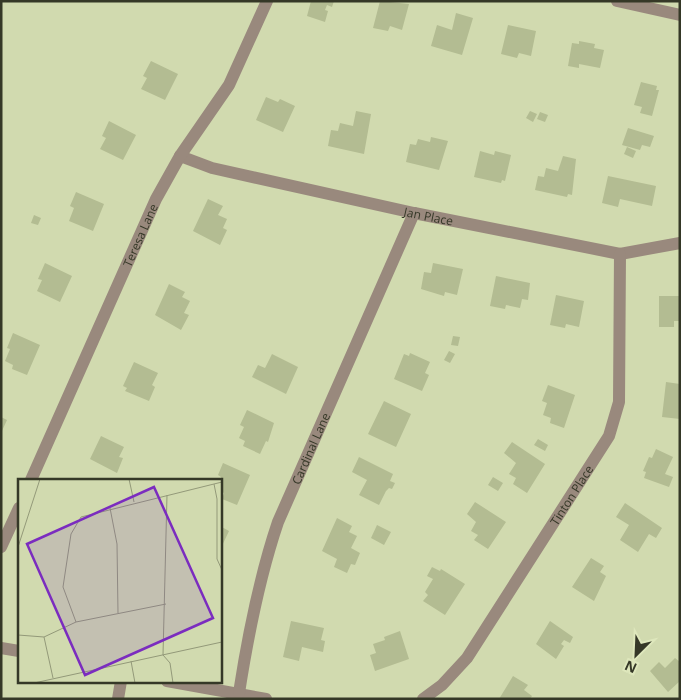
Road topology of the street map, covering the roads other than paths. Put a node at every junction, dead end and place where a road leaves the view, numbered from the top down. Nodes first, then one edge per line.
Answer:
1 (267, 1) edge
2 (617, 1) edge
3 (680, 15) edge
4 (180, 156) junction
5 (414, 213) junction
6 (680, 243) edge
7 (620, 254) junction
8 (31, 479) edge
9 (18, 510) edge
10 (1, 547) edge
11 (1, 648) edge
12 (18, 651) edge
13 (121, 682) edge
14 (173, 682) edge
15 (239, 693) junction
16 (118, 699) edge
17 (266, 699) edge
18 (422, 699) edge

1 - 4 street, Teresa Lane
2 - 3 street
4 - 5 street, Jan Place
4 - 8 street, Teresa Lane
5 - 7 street, Jan Place
5 - 15 street, Cardinal Lane
6 - 7 street, Jan Place
7 - 18 street, Tinton Place
9 - 10 street
11 - 12 street
13 - 16 street
14 - 15 street
15 - 17 street

